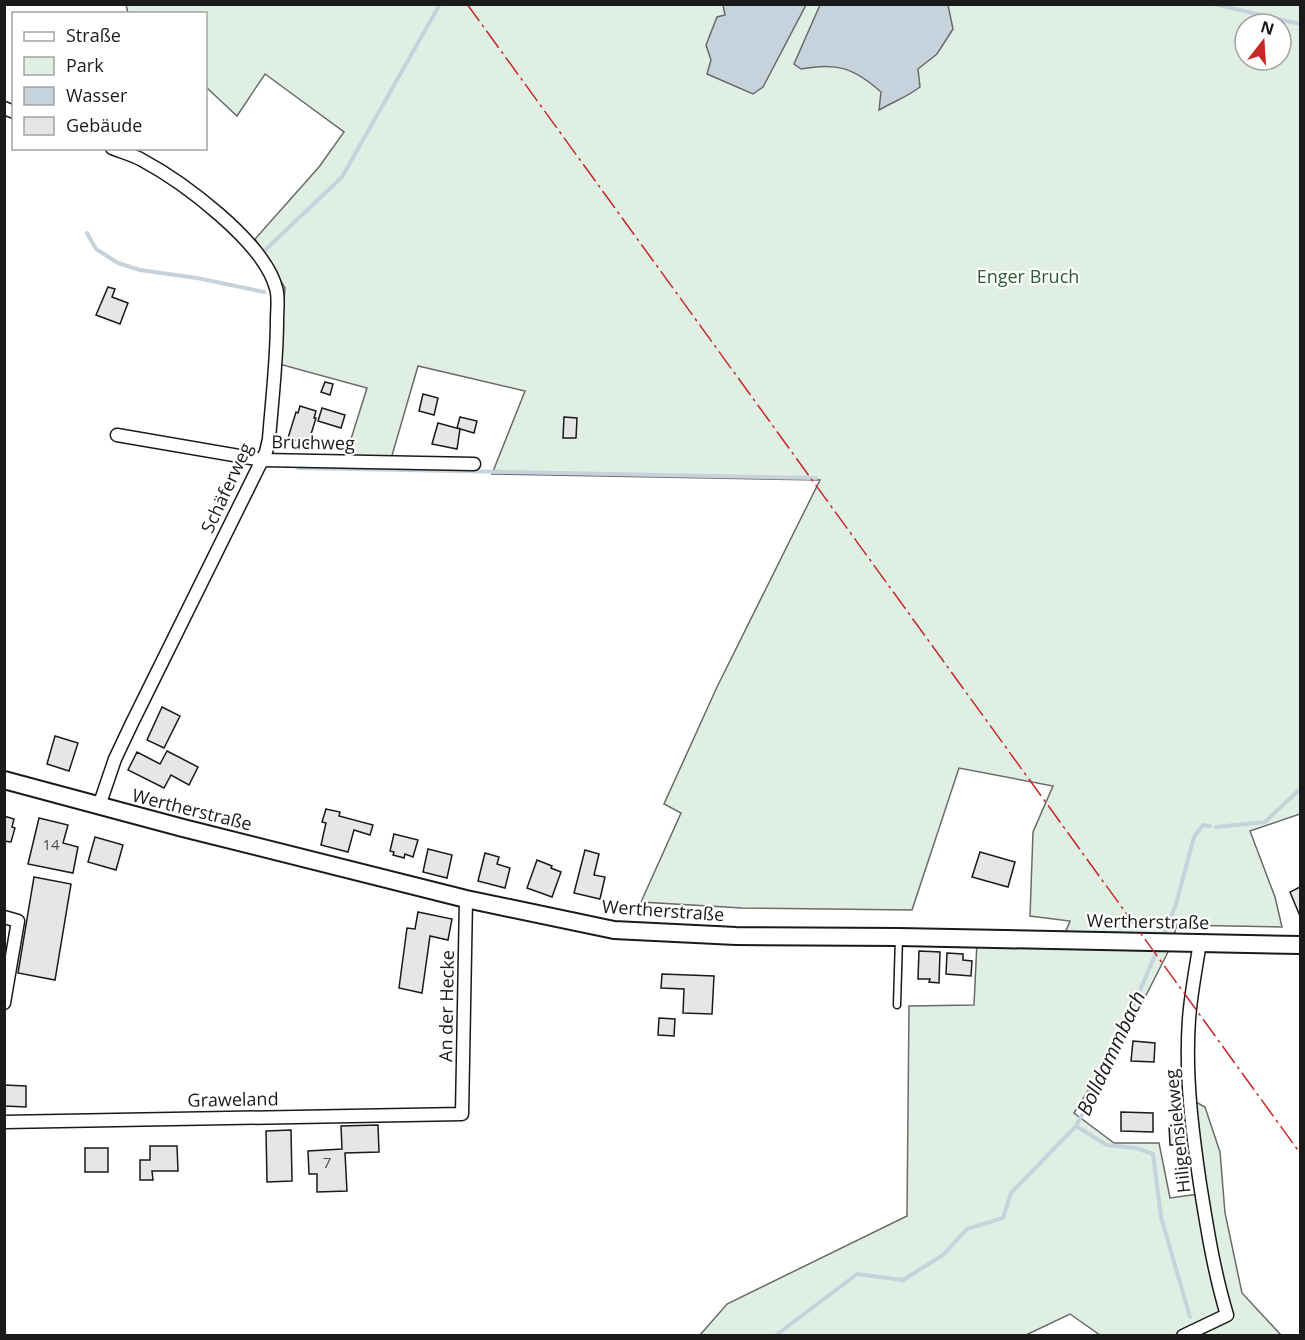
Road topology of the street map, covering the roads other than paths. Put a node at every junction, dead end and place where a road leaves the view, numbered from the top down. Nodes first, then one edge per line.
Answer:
1 (122, 150) edge
2 (142, 154) edge
3 (117, 435) dead end
4 (262, 460) junction
5 (474, 464) dead end
6 (4, 780) edge
7 (99, 806) junction
8 (466, 899) junction
9 (4, 917) edge
10 (899, 937) junction
11 (1193, 942) junction
12 (1300, 945) edge
13 (4, 1003) edge
14 (897, 1005) dead end
15 (462, 1114) joint
16 (4, 1122) edge
17 (1183, 1335) edge

1 - 2 street, Schäferweg
2 - 4 street, Schäferweg
3 - 4 street, Bruchweg
4 - 5 street, Bruchweg
4 - 7 street, Schäferweg
6 - 7 main road, Wertherstraße
7 - 8 main road, Wertherstraße
8 - 10 main road, Wertherstraße
8 - 15 street, An der Hecke
9 - 13 street
10 - 11 main road, Wertherstraße
10 - 14 lane
11 - 12 main road, Wertherstraße
11 - 17 street, Hiligensiekweg
15 - 16 street, Graweland

